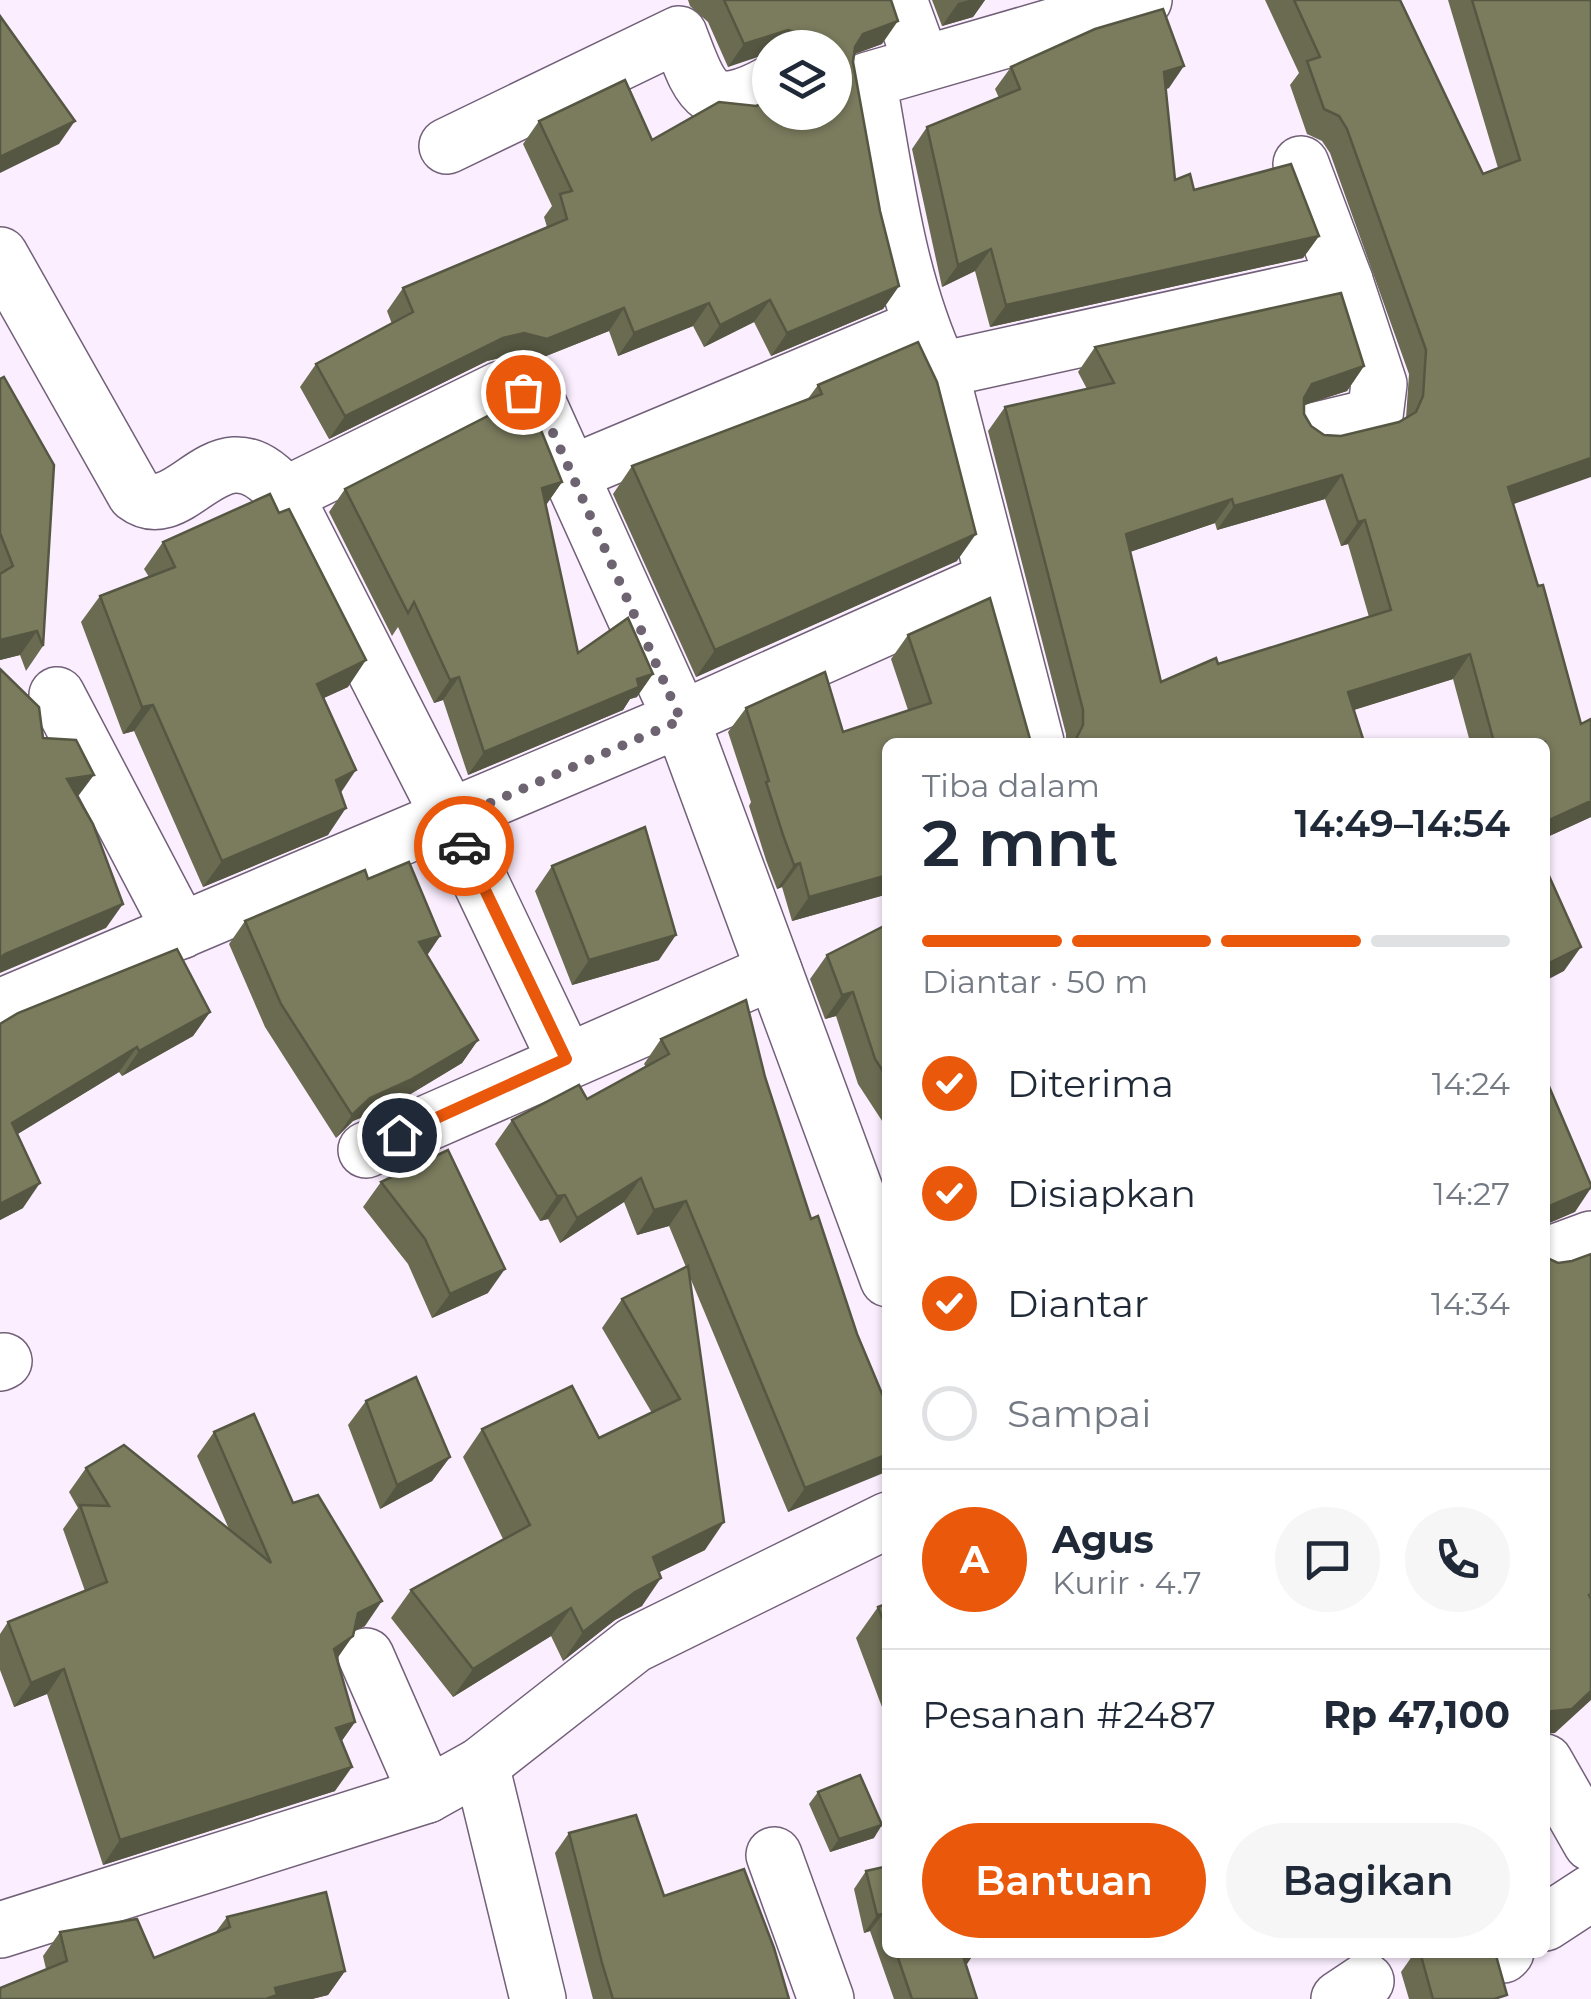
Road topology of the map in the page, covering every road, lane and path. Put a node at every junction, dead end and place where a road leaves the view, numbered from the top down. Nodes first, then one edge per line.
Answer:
1 (899, 0) edge
2 (1144, 0) edge
3 (674, 17) edge
4 (922, 63) junction
5 (852, 69) edge
6 (752, 92) edge
7 (447, 146) dead end
8 (1302, 164) dead end
9 (0, 255) edge
10 (1345, 281) junction
11 (18, 331) edge
12 (930, 348) junction
13 (1316, 430) edge
14 (572, 473) junction
15 (286, 495) junction
16 (992, 580) junction
17 (57, 695) dead end
18 (681, 720) junction
19 (1035, 738) edge
20 (451, 820) junction
21 (181, 930) junction
22 (774, 970) junction
23 (0, 1007) edge
24 (566, 1059) junction
25 (366, 1150) dead end
26 (1591, 1239) edge
27 (1550, 1254) edge
28 (882, 1263) edge
29 (882, 1523) edge
30 (366, 1656) dead end
31 (481, 1765) junction
32 (427, 1795) junction
33 (774, 1855) dead end
34 (1591, 1892) edge
35 (1550, 1921) edge
36 (0, 1930) edge
37 (538, 1999) edge
38 (826, 1999) edge

1 - 4 street
2 - 4 street
3 - 6 street
3 - 7 street
4 - 5 street
5 - 12 street
8 - 10 street
9 - 11 street
10 - 12 street
10 - 13 street
11 - 15 street
12 - 14 street
12 - 16 street
14 - 15 street
14 - 18 street
15 - 20 street
16 - 18 street
16 - 19 street
17 - 21 street
18 - 20 street
18 - 22 street
20 - 21 street
20 - 24 street
21 - 23 street
22 - 24 street
22 - 28 street
24 - 25 street
26 - 27 street
29 - 31 street
30 - 32 street
31 - 32 street
31 - 37 street
32 - 36 street
33 - 38 street
34 - 35 street

